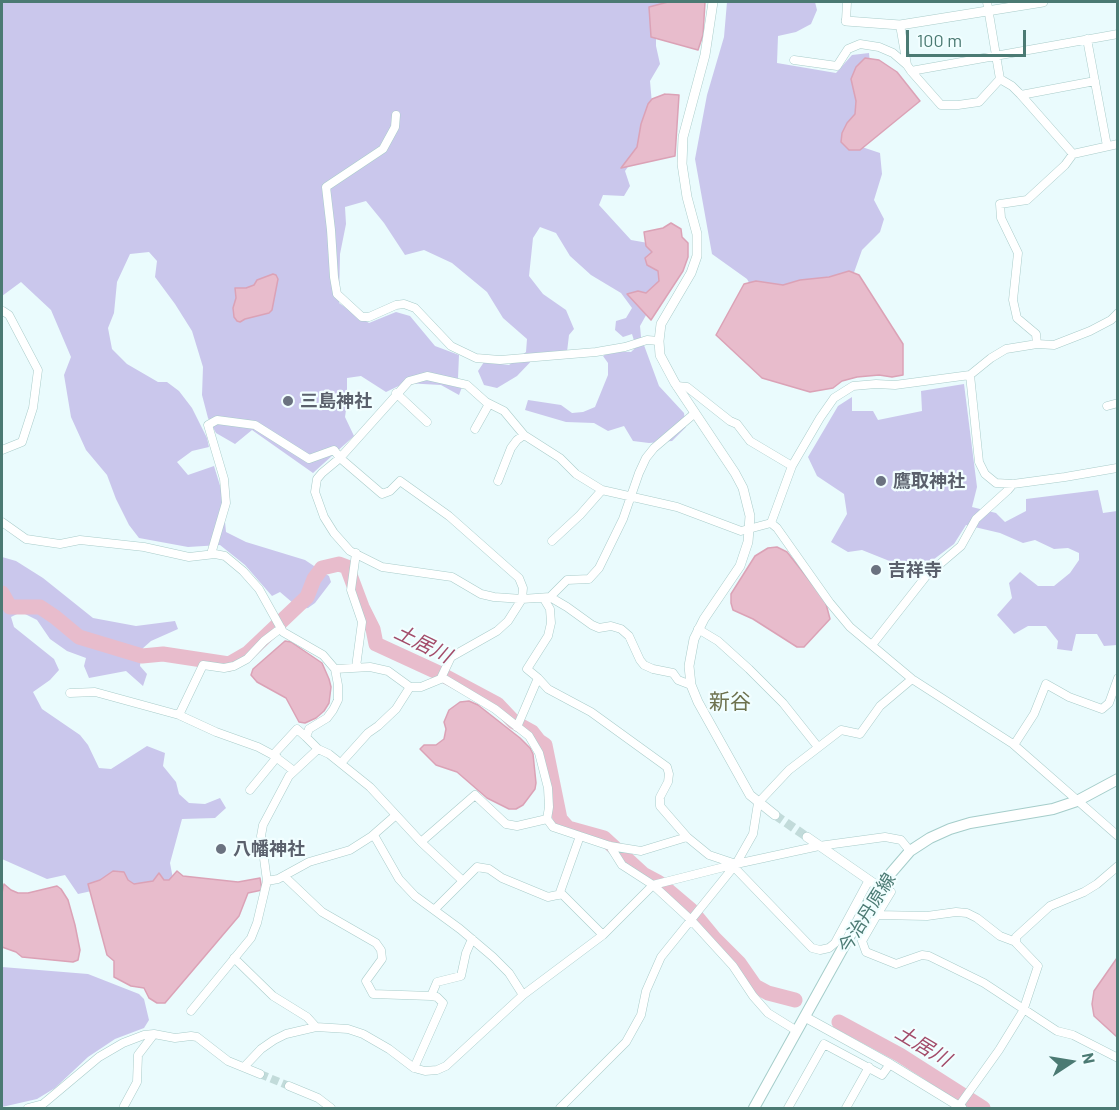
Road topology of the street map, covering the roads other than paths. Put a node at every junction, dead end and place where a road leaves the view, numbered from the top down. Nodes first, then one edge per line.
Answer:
1 (713, 2) edge
2 (847, 2) edge
3 (1043, 2) edge
4 (987, 6) edge
5 (846, 21) joint
6 (900, 25) junction
7 (1118, 34) edge
8 (1087, 39) junction
9 (995, 55) junction
10 (794, 60) dead end
11 (909, 68) junction
12 (1000, 79) junction
13 (1095, 81) junction
14 (1021, 95) junction
15 (396, 115) dead end
16 (1118, 144) edge
17 (1107, 146) junction
18 (1073, 154) junction
19 (3, 310) dead end
20 (1118, 313) edge
21 (659, 340) junction
22 (1037, 344) junction
23 (970, 375) junction
24 (677, 386) junction
25 (396, 393) junction
26 (1118, 403) edge
27 (489, 404) junction
28 (1107, 406) dead end
29 (695, 413) junction
30 (427, 422) dead end
31 (475, 429) dead end
32 (524, 435) junction
33 (2, 450) edge
34 (340, 458) junction
35 (792, 466) junction
36 (1117, 468) edge
37 (498, 481) dead end
38 (1013, 484) junction
39 (602, 490) junction
40 (632, 496) junction
41 (2, 522) edge
42 (771, 523) junction
43 (750, 528) junction
44 (552, 541) dead end
45 (211, 554) junction
46 (356, 554) junction
47 (547, 598) junction
48 (522, 599) junction
49 (281, 628) junction
50 (698, 629) junction
51 (872, 645) junction
52 (356, 667) junction
53 (335, 669) junction
54 (442, 678) junction
55 (538, 678) junction
56 (1118, 678) edge
57 (912, 679) junction
58 (691, 685) junction
59 (410, 687) junction
60 (70, 693) dead end
61 (179, 715) junction
62 (517, 727) junction
63 (306, 737) junction
64 (1014, 745) junction
65 (818, 747) junction
66 (318, 749) junction
67 (275, 756) junction
68 (341, 764) junction
69 (294, 771) junction
70 (1118, 779) edge
71 (250, 790) dead end
72 (1077, 801) junction
73 (758, 803) junction
74 (396, 815) junction
75 (775, 815) tunnel mouth
76 (547, 819) junction
77 (372, 836) junction
78 (580, 836) junction
79 (1118, 836) edge
80 (687, 837) junction
81 (807, 837) tunnel mouth
82 (421, 842) junction
83 (610, 846) junction
84 (819, 846) junction
85 (910, 851) junction
86 (735, 865) junction
87 (1118, 866) edge
88 (284, 876) junction
89 (869, 880) junction
90 (267, 881) junction
91 (463, 881) junction
92 (653, 885) junction
93 (879, 887) junction
94 (559, 895) junction
95 (434, 910) junction
96 (877, 915) junction
97 (691, 920) junction
98 (603, 935) junction
99 (472, 939) junction
100 (1016, 942) junction
101 (234, 958) junction
102 (523, 995) junction
103 (431, 996) junction
104 (1024, 1008) junction
105 (191, 1011) dead end
106 (805, 1017) junction
107 (316, 1028) junction
108 (797, 1031) junction
109 (154, 1034) junction
110 (1118, 1058) edge
111 (890, 1064) junction
112 (244, 1067) junction
113 (868, 1067) junction
114 (414, 1068) junction
115 (260, 1074) tunnel mouth
116 (290, 1086) tunnel mouth
117 (961, 1105) edge
118 (124, 1106) dead end
119 (28, 1108) edge
120 (331, 1108) edge
121 (560, 1108) edge
122 (754, 1108) edge
123 (788, 1108) edge
124 (846, 1108) edge

1 - 21 street
2 - 5 street
3 - 4 street
4 - 6 street
4 - 9 street
5 - 6 street
6 - 11 street
7 - 8 street
8 - 9 street
8 - 13 street
9 - 11 street
9 - 12 street
10 - 11 street
11 - 12 street
12 - 14 street
13 - 14 street
13 - 17 street
14 - 18 street
15 - 21 street
16 - 17 street
17 - 18 street
18 - 22 street
19 - 33 street
20 - 22 street
21 - 24 street
22 - 23 street
23 - 35 street
23 - 38 street
24 - 29 street
24 - 35 street
25 - 27 street
25 - 30 street
25 - 34 street
26 - 28 street
27 - 31 street
27 - 32 street
29 - 40 street
29 - 43 street
32 - 37 street
32 - 39 street
34 - 45 street
34 - 46 street
34 - 48 street
35 - 42 street
36 - 38 street
38 - 51 street
39 - 40 street
39 - 44 street
40 - 43 street
40 - 47 street
41 - 45 street
42 - 43 street
42 - 51 street
43 - 50 street
45 - 49 street
46 - 48 street
46 - 52 street
47 - 48 street
47 - 55 street
47 - 58 street
48 - 54 street
49 - 53 street
49 - 61 street
50 - 58 street
50 - 65 street
51 - 57 street
52 - 53 street
52 - 59 street
53 - 63 street
54 - 59 street
54 - 62 street
55 - 62 street
55 - 80 street
56 - 64 street
57 - 64 street
57 - 65 street
58 - 73 street
59 - 68 street
60 - 61 street
61 - 67 street
62 - 76 street
63 - 66 street
63 - 67 street
64 - 72 street
65 - 73 street
66 - 68 street
66 - 69 street
67 - 69 street
67 - 71 street
68 - 74 street
69 - 90 street
70 - 72 main road, 今治丹原線
72 - 79 street
72 - 85 main road, 今治丹原線
73 - 75 street
73 - 86 street
74 - 77 street
74 - 82 street
76 - 78 street
76 - 82 street
77 - 88 street
77 - 95 street
78 - 83 street
78 - 94 street
80 - 83 street
80 - 86 street
81 - 84 street
82 - 91 street
83 - 92 street
84 - 85 street
84 - 86 street
84 - 89 street
85 - 93 main road, 今治丹原線
86 - 89 street
86 - 92 street
86 - 97 street
87 - 100 street
88 - 90 street
88 - 103 street
89 - 93 street
90 - 101 street
91 - 94 street
91 - 95 street
92 - 97 street
92 - 98 street
93 - 96 street
93 - 106 main road, 今治丹原線
94 - 98 street
95 - 99 street
96 - 100 street
96 - 104 street
97 - 108 street
97 - 121 street
98 - 102 street
99 - 102 street
99 - 103 street
100 - 104 street
101 - 105 street
101 - 107 street
102 - 114 street
103 - 114 street
104 - 110 street
104 - 117 street
106 - 108 main road, 今治丹原線
106 - 111 street
107 - 112 street
107 - 114 street
108 - 122 main road, 今治丹原線
109 - 112 street
109 - 118 street
109 - 119 street
111 - 113 street
111 - 117 street
112 - 115 street
113 - 123 street
113 - 124 street
116 - 120 street

